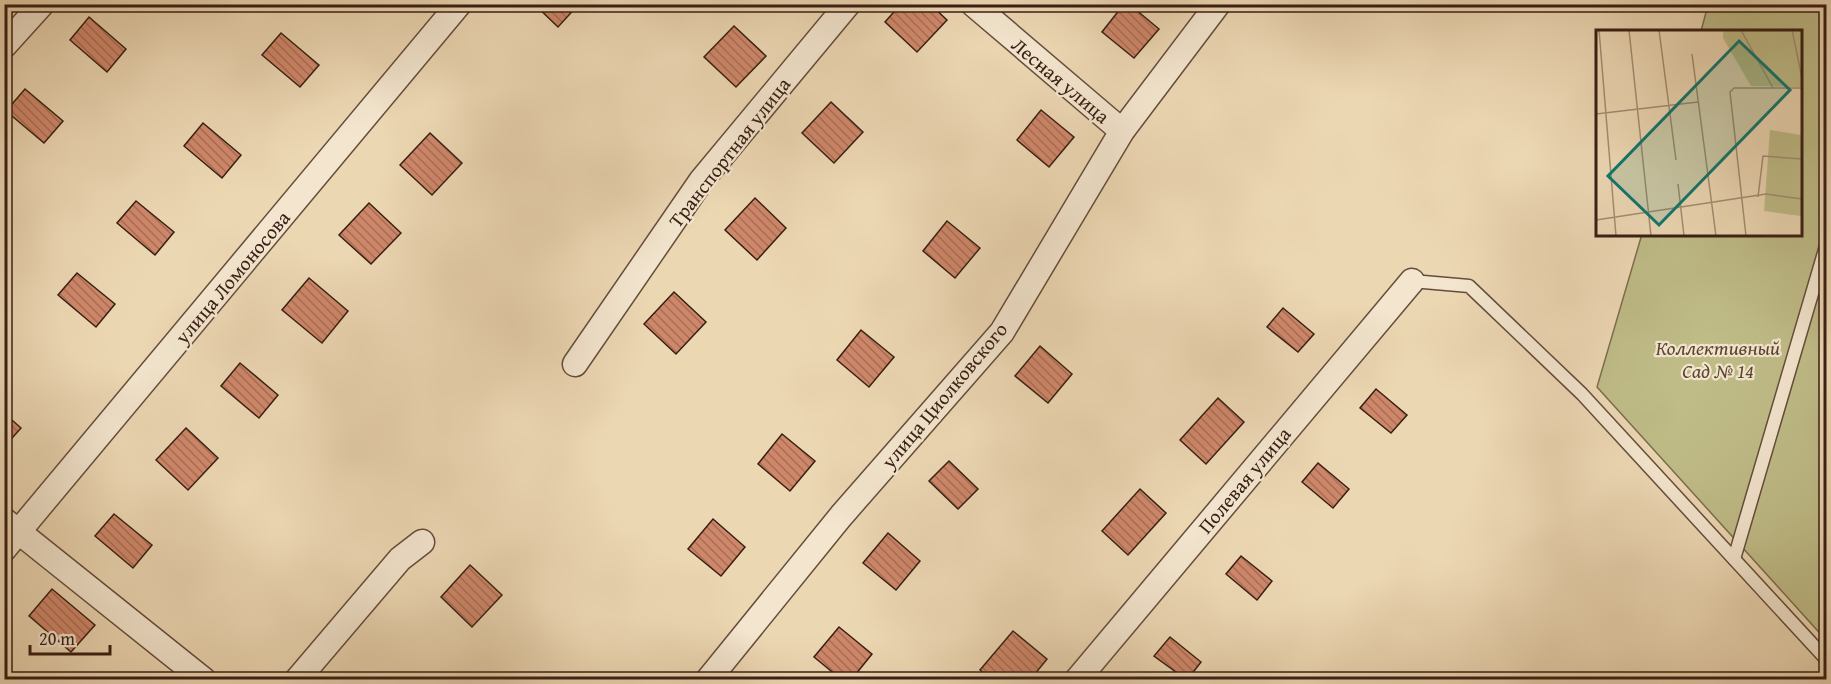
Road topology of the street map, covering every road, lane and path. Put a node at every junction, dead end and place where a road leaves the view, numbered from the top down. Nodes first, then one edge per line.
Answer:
1 (42, 4) edge
2 (459, 4) edge
3 (848, 4) edge
4 (973, 4) edge
5 (1218, 4) edge
6 (4, 46) edge
7 (1122, 131) junction
8 (1827, 246) edge
9 (1412, 281) joint
10 (575, 364) dead end
11 (9, 534) edge
12 (422, 542) dead end
13 (1734, 559) junction
14 (1827, 659) edge
15 (204, 680) edge
16 (297, 680) edge
17 (708, 680) edge
18 (1077, 680) edge

1 - 6 street
2 - 11 street, улица Ломоносова
3 - 10 street, Транспортная улица
4 - 7 street, Лесная улица
5 - 7 street, улица Циолковского
7 - 17 street, улица Циолковского
8 - 13 lane
9 - 13 lane
9 - 18 street, Полевая улица
11 - 15 street
12 - 16 street
13 - 14 lane

